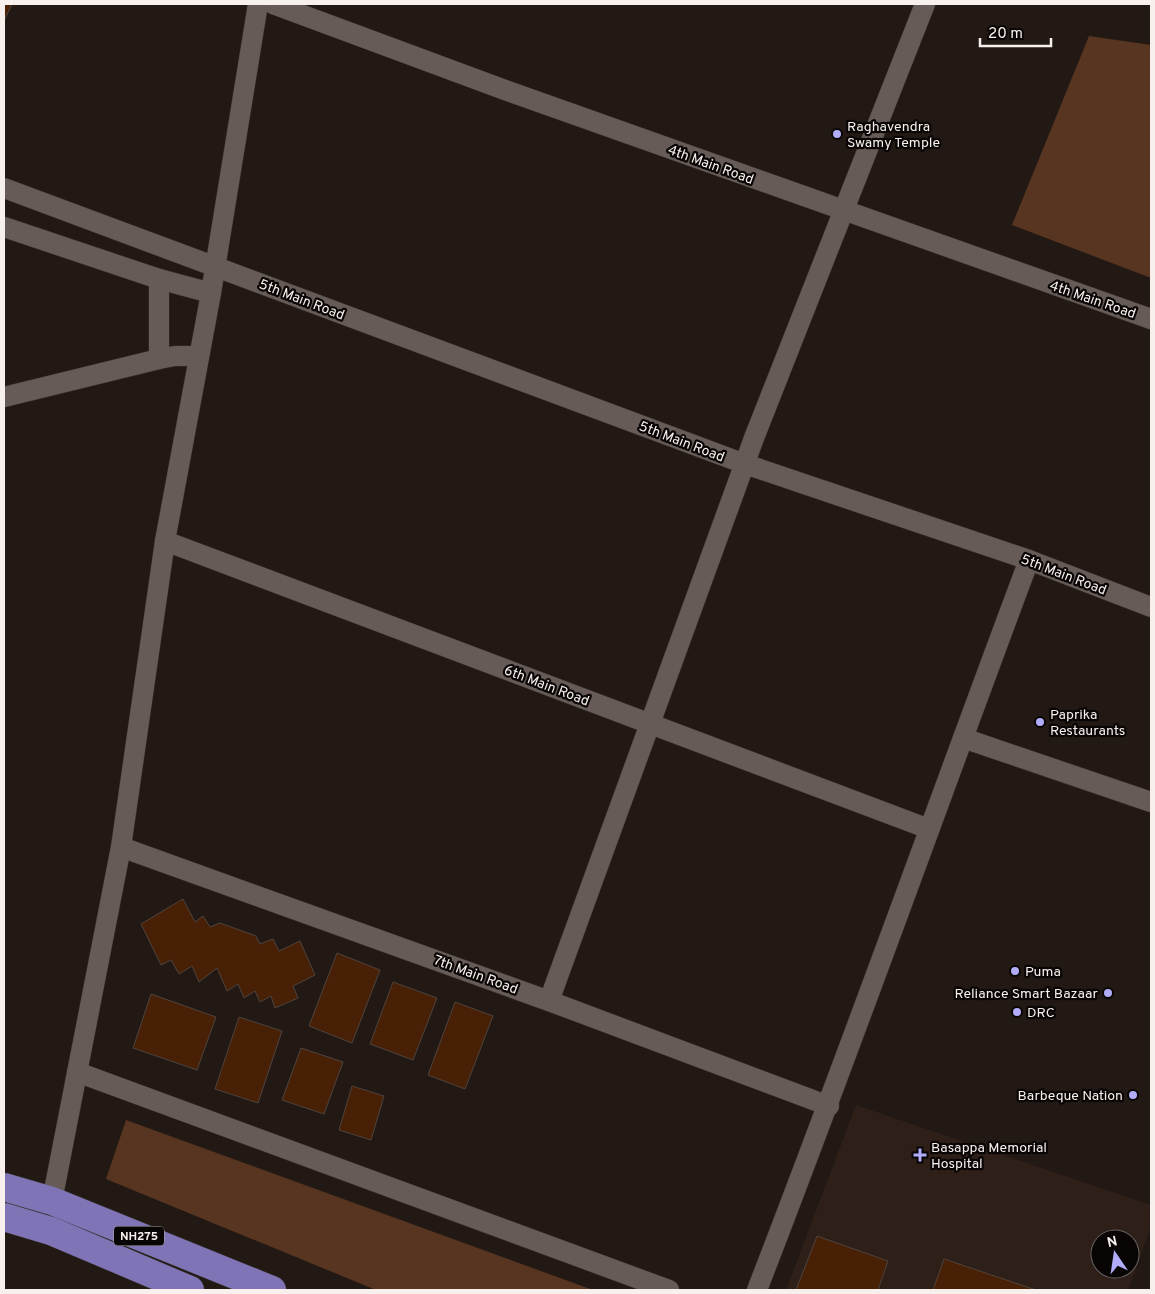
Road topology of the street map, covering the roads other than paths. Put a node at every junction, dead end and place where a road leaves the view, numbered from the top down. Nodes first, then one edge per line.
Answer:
1 (258, 4) edge
2 (273, 4) edge
3 (925, 4) edge
4 (4, 188) edge
5 (844, 211) junction
6 (4, 227) edge
7 (215, 266) junction
8 (159, 279) junction
9 (211, 292) junction
10 (1151, 319) edge
11 (200, 356) junction
12 (158, 359) junction
13 (4, 397) edge
14 (745, 464) junction
15 (165, 541) junction
16 (1029, 560) junction
17 (1151, 607) edge
18 (650, 724) junction
19 (963, 738) junction
20 (1151, 802) edge
21 (929, 829) junction
22 (121, 847) junction
23 (549, 1001) junction
24 (77, 1072) junction
25 (829, 1106) junction
26 (4, 1187) edge
27 (52, 1201) junction
28 (4, 1217) edge
29 (190, 1290) edge
30 (272, 1290) edge
31 (669, 1290) edge
32 (757, 1290) edge

1 - 7 street
2 - 5 street, 4th Main Road
3 - 5 street
4 - 7 street, 5th Main Road
5 - 10 street, 4th Main Road
5 - 14 street
6 - 8 street
7 - 9 street
7 - 14 street, 5th Main Road
8 - 9 street
8 - 12 street
9 - 11 street
11 - 12 street
11 - 15 street
12 - 13 street
14 - 16 street, 5th Main Road
14 - 18 street
15 - 18 street, 6th Main Road
15 - 22 street
16 - 17 street, 5th Main Road
16 - 19 street
18 - 21 street, 6th Main Road
18 - 23 street
19 - 20 street
19 - 21 street
21 - 25 street
22 - 23 street, 7th Main Road
22 - 24 street
23 - 25 street, 7th Main Road
24 - 27 street
24 - 31 street
25 - 32 street
26 - 27 main road, NH275
27 - 30 main road, NH275
28 - 29 main road

